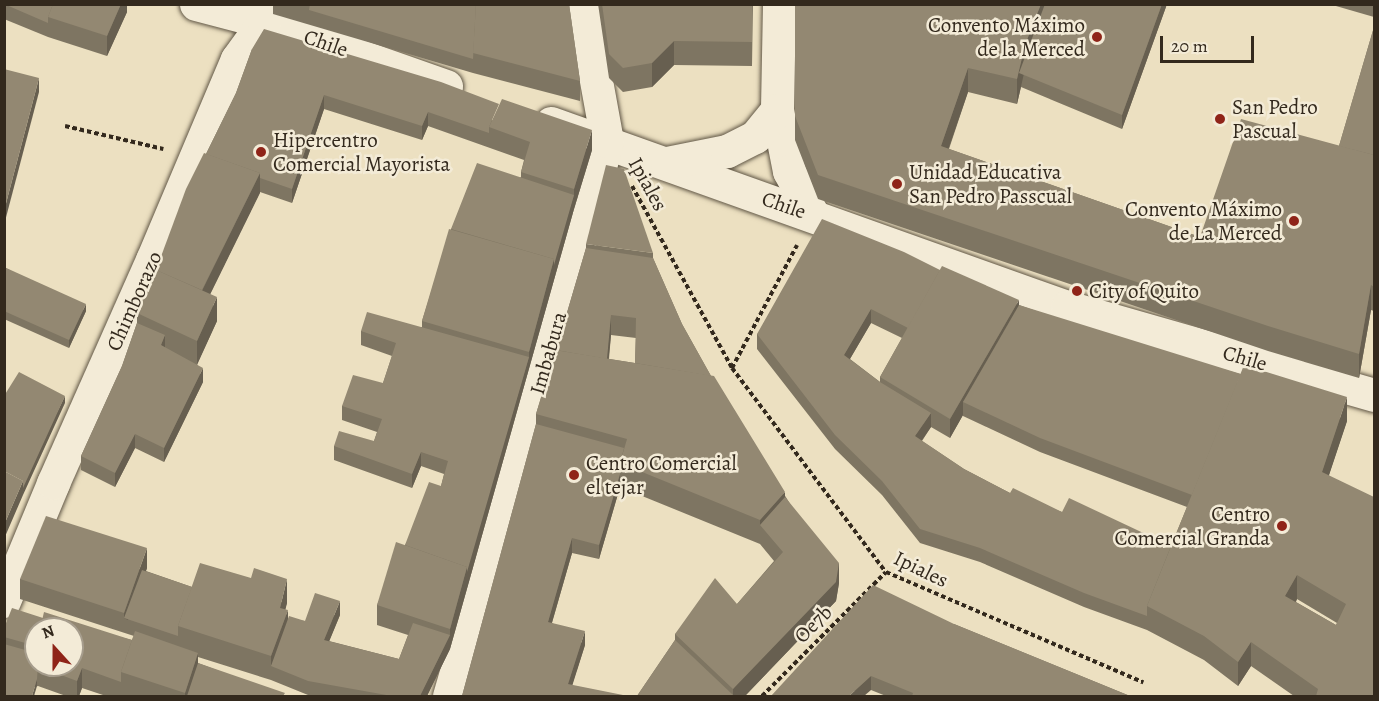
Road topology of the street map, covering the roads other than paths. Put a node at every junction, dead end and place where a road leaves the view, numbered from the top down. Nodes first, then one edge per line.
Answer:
1 (196, 4) edge
2 (582, 4) edge
3 (778, 4) edge
4 (267, 13) edge
5 (479, 98) edge
6 (777, 110) junction
7 (524, 113) edge
8 (607, 141) junction
9 (667, 163) junction
10 (807, 225) junction
11 (1374, 395) edge
12 (12, 609) edge
13 (449, 696) edge

1 - 4 street, Chile
2 - 8 street, Imbabura
3 - 6 street
4 - 5 street, Chile
4 - 12 street, Chimborazo
6 - 9 street
6 - 10 street
7 - 8 street, Chile
8 - 9 street, Chile
8 - 13 street, Imbabura
9 - 10 street, Chile
10 - 11 street, Chile

